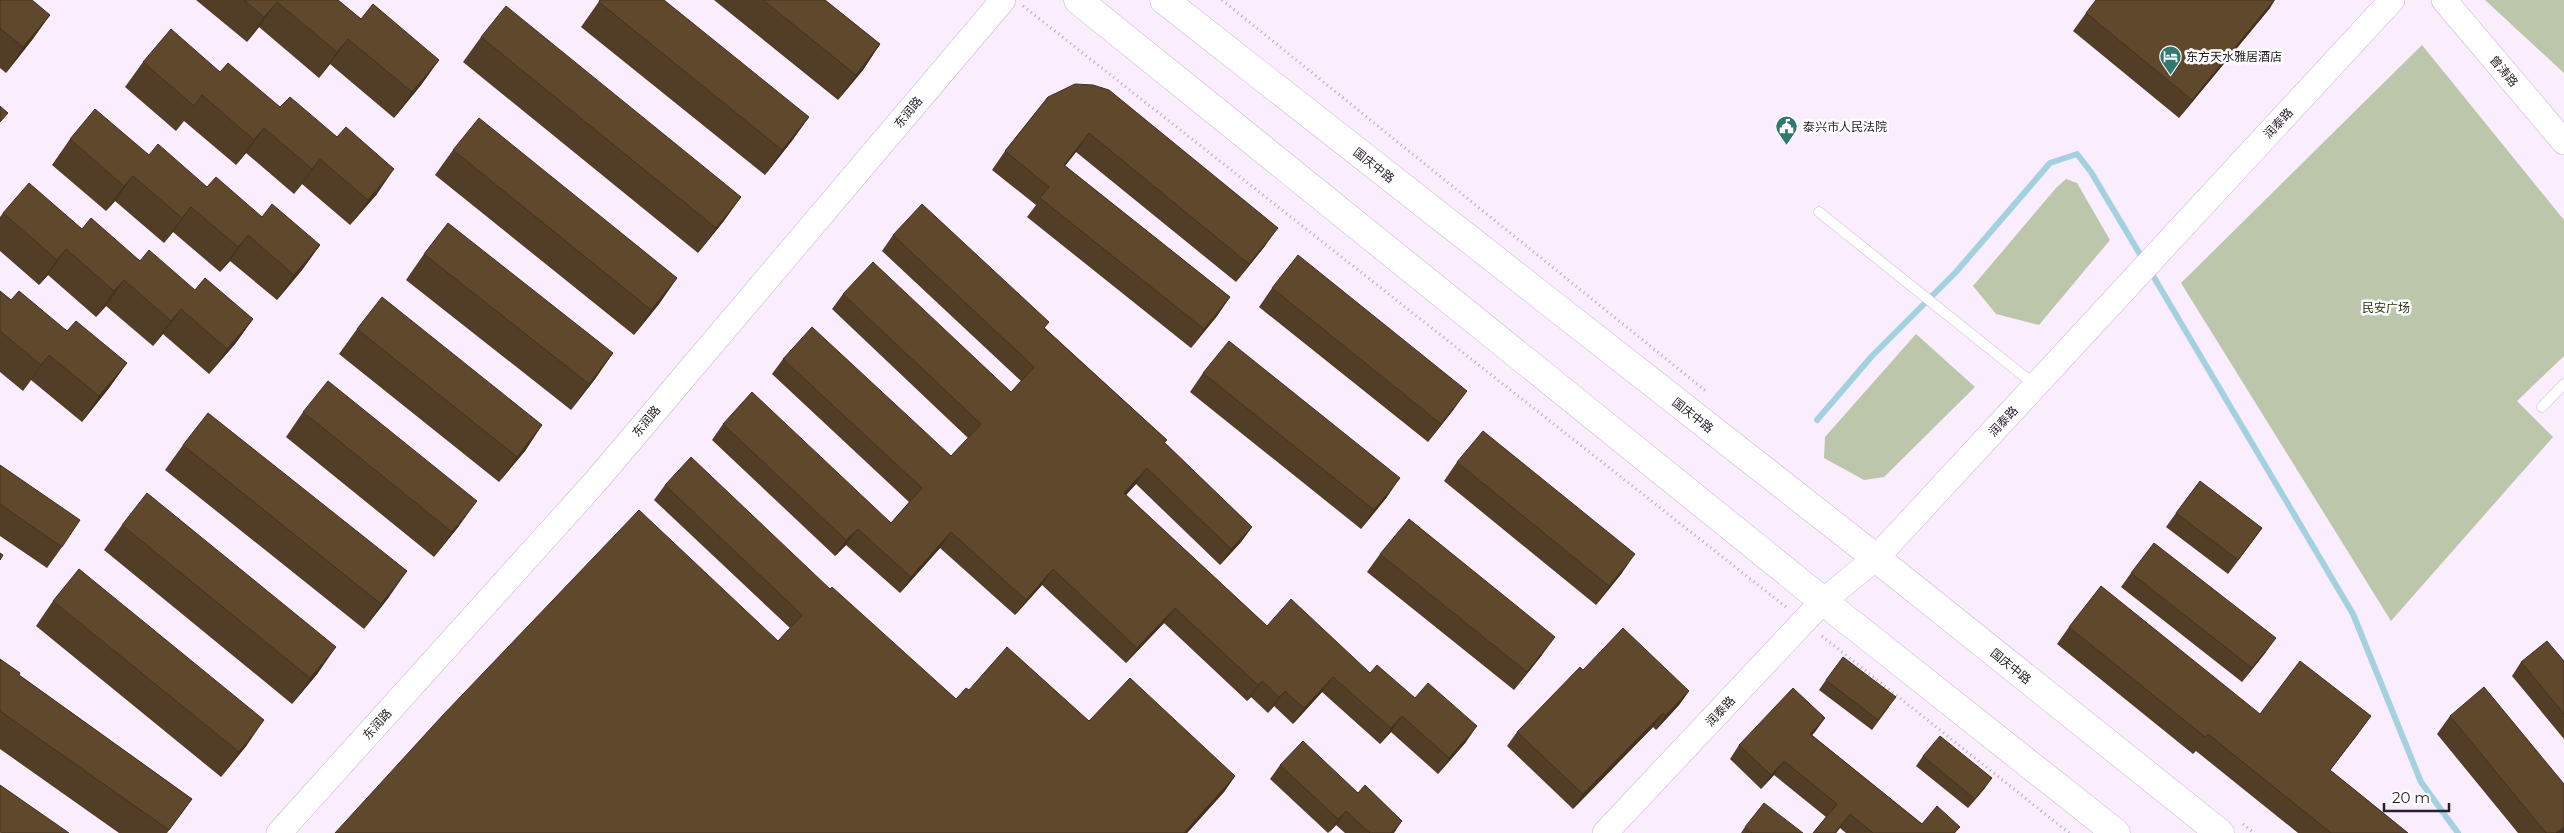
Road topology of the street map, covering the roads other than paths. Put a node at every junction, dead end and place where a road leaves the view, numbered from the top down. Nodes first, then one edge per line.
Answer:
1 (1003, 0) edge
2 (1078, 0) edge
3 (1164, 0) edge
4 (2392, 0) edge
5 (2444, 0) edge
6 (2564, 142) edge
7 (1819, 212) dead end
8 (2564, 384) edge
9 (2035, 386) junction
10 (2542, 407) dead end
11 (1876, 558) junction
12 (1823, 601) junction
13 (279, 833) edge
14 (1605, 833) edge
15 (2116, 833) edge
16 (2220, 833) edge

1 - 13 street, 东润路
2 - 12 main road
3 - 11 main road, 国庆中路
4 - 9 street, 润泰路
5 - 6 street, 曾涛路
7 - 9 lane
8 - 10 lane
9 - 11 street, 润泰路
11 - 12 street, 润泰路
11 - 16 main road, 国庆中路
12 - 14 street, 润泰路
12 - 15 main road

